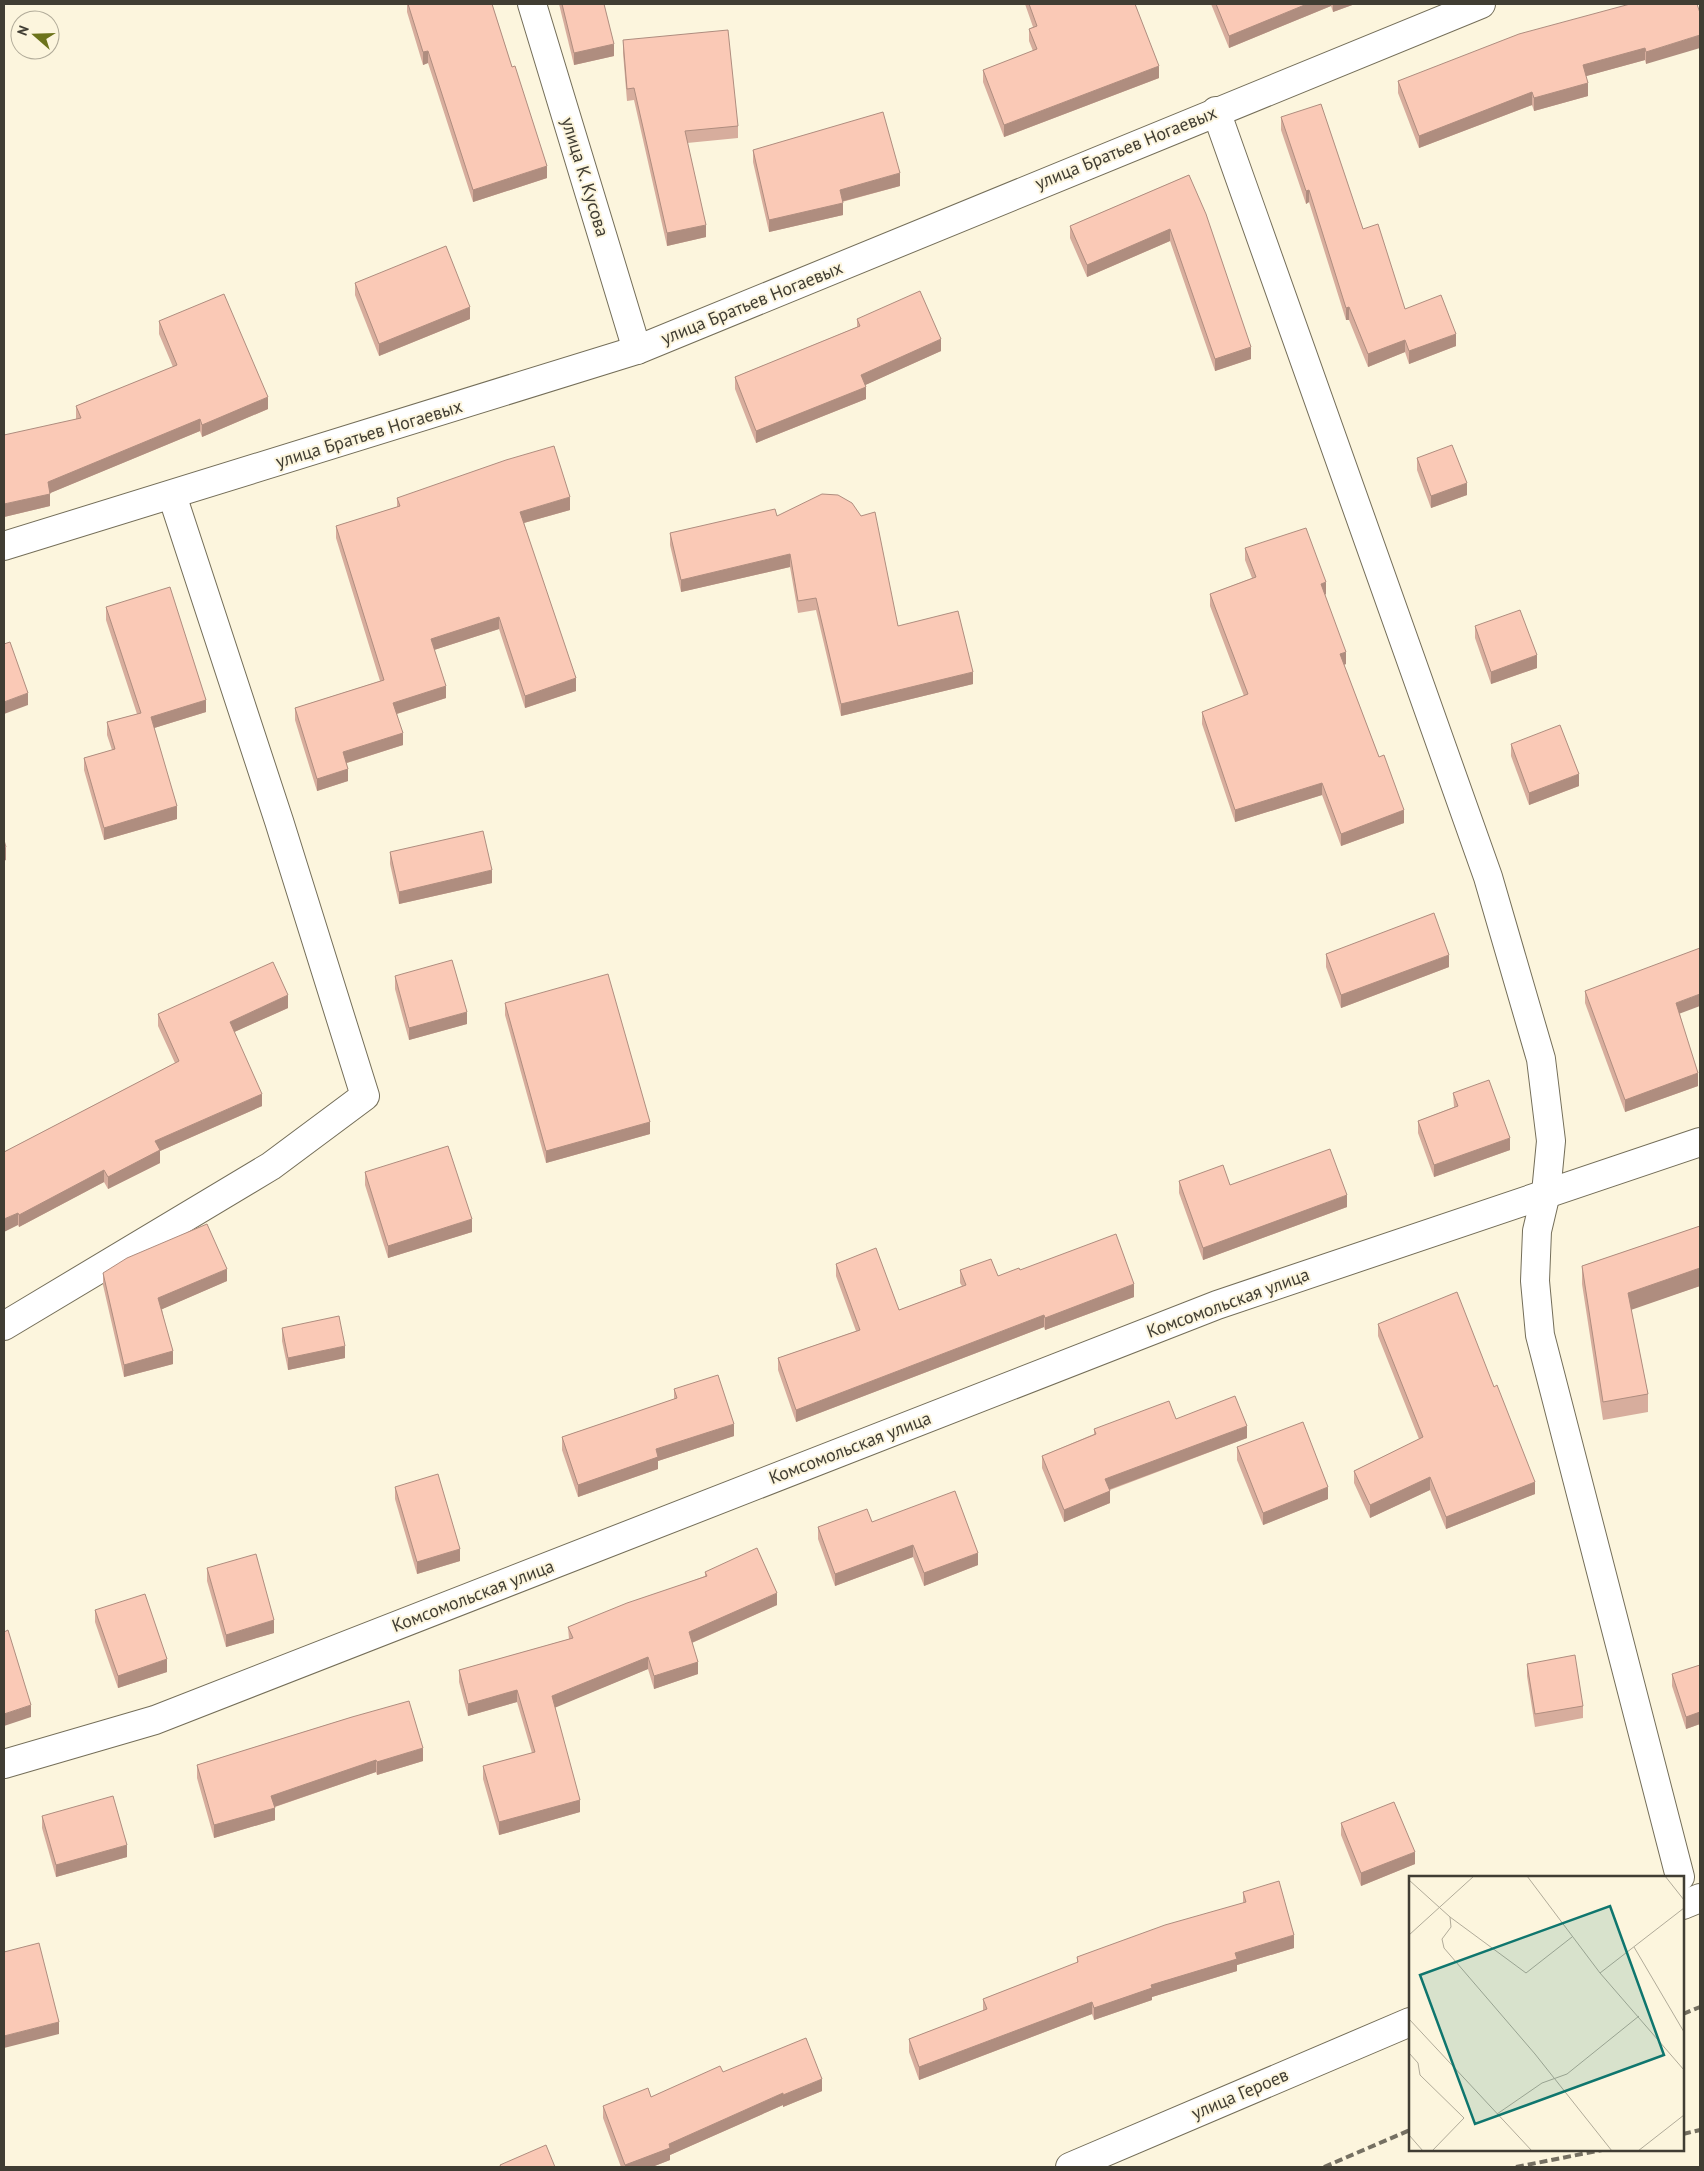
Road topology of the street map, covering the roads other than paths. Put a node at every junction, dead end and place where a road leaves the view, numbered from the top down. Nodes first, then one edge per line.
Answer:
1 (532, 4) edge
2 (1480, 4) edge
3 (1216, 111) junction
4 (638, 350) junction
5 (172, 495) junction
6 (4, 546) edge
7 (1700, 1142) edge
8 (1546, 1193) junction
9 (4, 1326) edge
10 (4, 1764) edge
11 (1680, 1876) edge
12 (1409, 2022) edge
13 (1070, 2167) edge

1 - 4 street, улица К. Кусова
2 - 3 street, улица Братьев Ногаевых
3 - 4 street, улица Братьев Ногаевых
3 - 8 street
4 - 5 street, улица Братьев Ногаевых
5 - 6 street, улица Братьев Ногаевых
5 - 9 street
7 - 8 street, Комсомольская улица
8 - 10 street, Комсомольская улица
8 - 11 street
12 - 13 street, улица Героев

